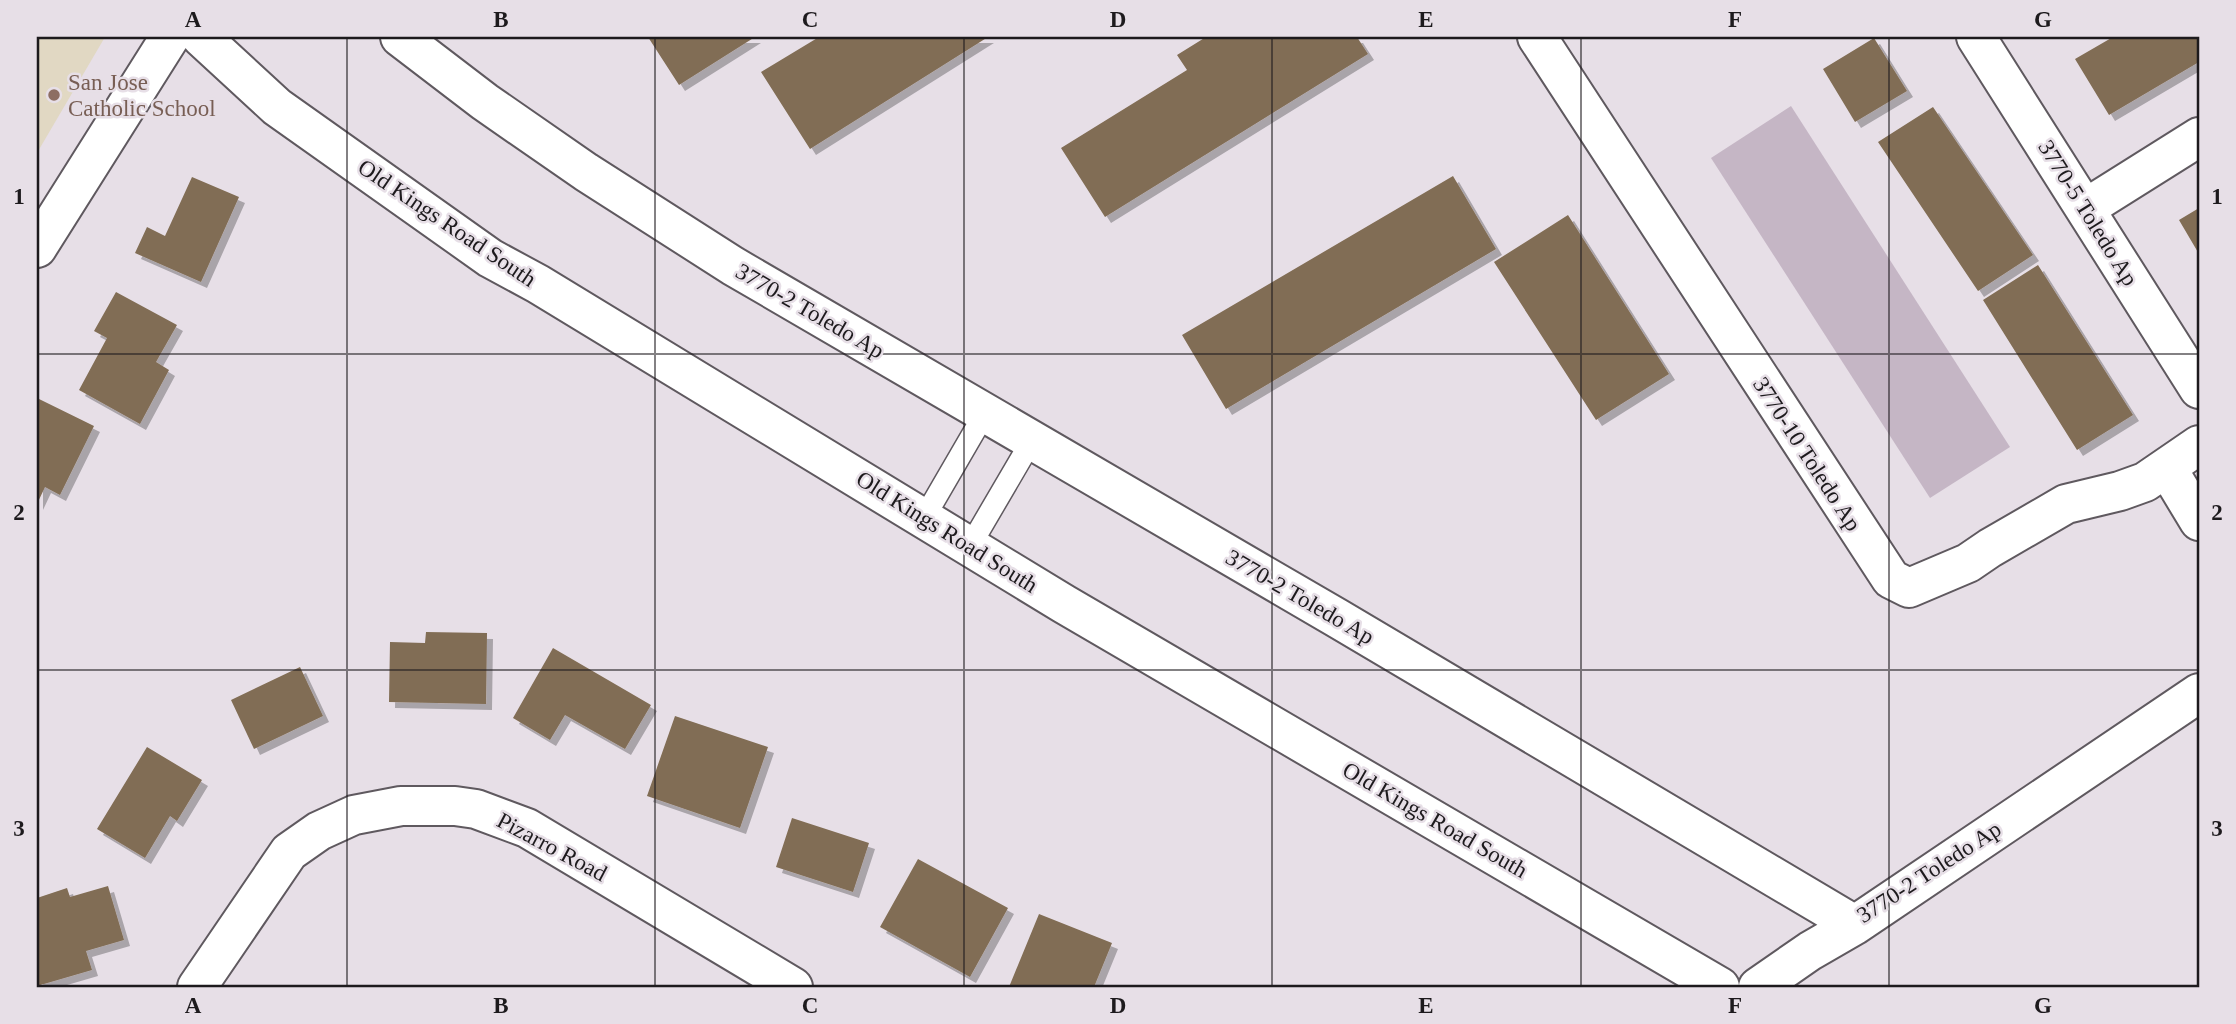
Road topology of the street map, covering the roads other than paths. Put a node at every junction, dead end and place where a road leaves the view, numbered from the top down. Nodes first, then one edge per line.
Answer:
1 (170, 37) edge
2 (201, 37) edge
3 (400, 37) edge
4 (1537, 37) edge
5 (1976, 37) edge
6 (2199, 137) edge
7 (2086, 208) junction
8 (37, 248) edge
9 (2199, 389) edge
10 (985, 413) junction
11 (1032, 440) junction
12 (2199, 445) edge
13 (2167, 468) junction
14 (924, 518) junction
15 (2199, 521) edge
16 (970, 546) junction
17 (2199, 692) edge
18 (1854, 925) junction
19 (197, 987) edge
20 (793, 987) edge
21 (1720, 987) edge
22 (1758, 987) edge

1 - 8 street
2 - 14 street, Old Kings Road South
3 - 10 street, 3770-2 Toledo Ap
4 - 13 street, 3770-10 Toledo Ap
5 - 7 street, 3770-5 Toledo Ap
6 - 7 street
7 - 9 street, 3770-5 Toledo Ap
10 - 11 street, 3770-2 Toledo Ap
10 - 14 lane
11 - 16 lane
11 - 18 street, 3770-2 Toledo Ap
12 - 13 street, 3770-10 Toledo Ap
13 - 15 street
14 - 16 street, Old Kings Road South
16 - 21 street, Old Kings Road South
17 - 18 street, 3770-2 Toledo Ap
18 - 22 street
19 - 20 street, Pizarro Road

